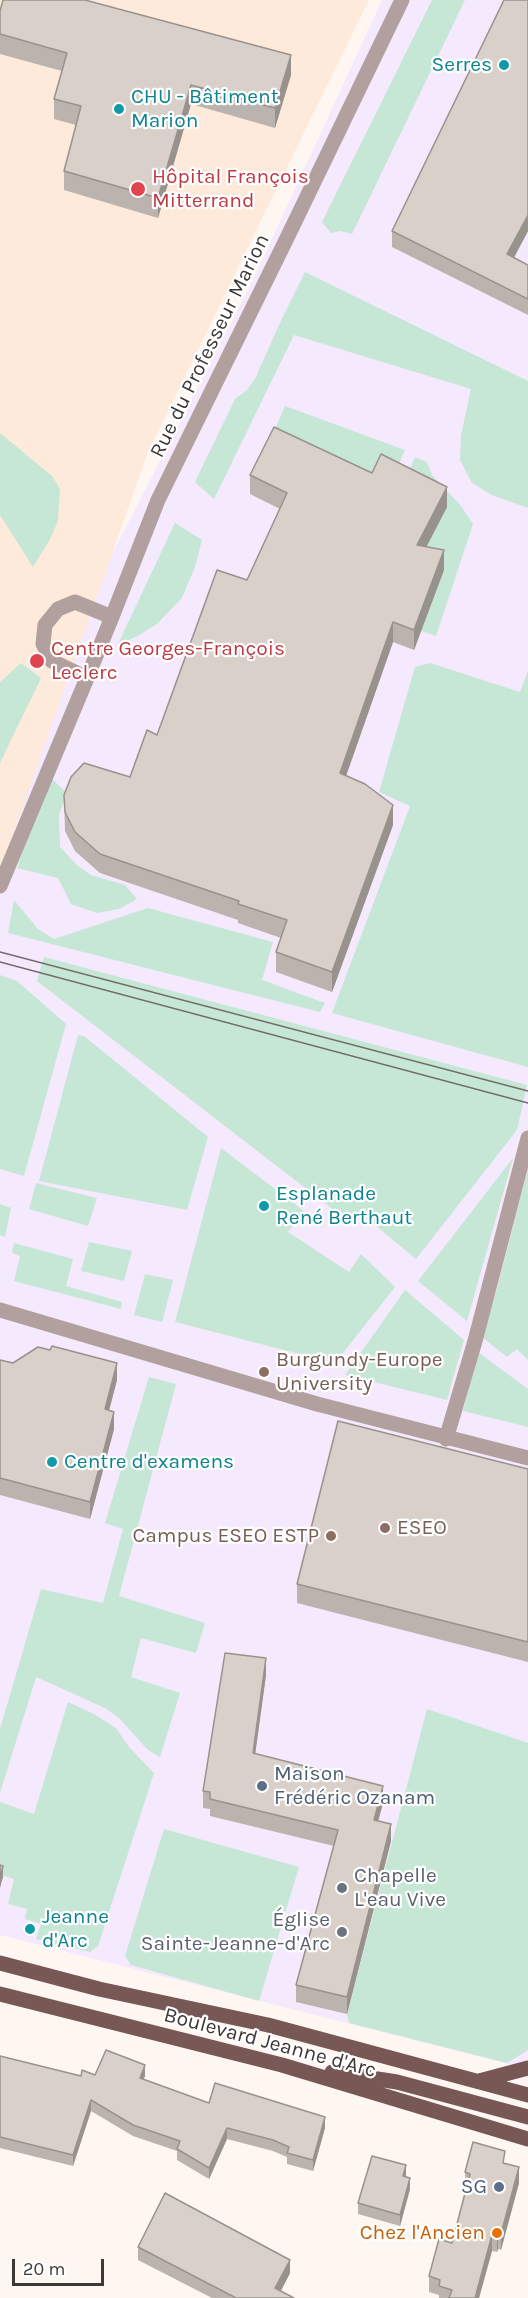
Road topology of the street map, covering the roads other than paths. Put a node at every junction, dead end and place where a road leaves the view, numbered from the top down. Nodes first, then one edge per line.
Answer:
1 (402, 0) edge
2 (112, 616) junction
3 (87, 678) junction
4 (0, 886) edge
5 (528, 1138) edge
6 (0, 1310) edge
7 (446, 1439) junction
8 (528, 1458) edge
9 (0, 1963) edge
10 (0, 1994) edge
11 (282, 2065) junction
12 (528, 2068) edge
13 (478, 2082) junction
14 (528, 2095) edge
15 (528, 2117) edge
16 (528, 2139) edge

1 - 2 street, Rue du Professeur Marion
2 - 3 street, Rue du Professeur Marion
2 - 3 street
3 - 4 street, Rue du Professeur Marion
5 - 7 street
6 - 7 street
7 - 8 street
9 - 13 main road, Boulevard Jeanne d'Arc
10 - 11 main road, Boulevard Jeanne d'Arc
11 - 15 main road
11 - 16 main road, Boulevard Jeanne d'Arc
12 - 13 main road
13 - 14 main road, Boulevard Jeanne d'Arc

